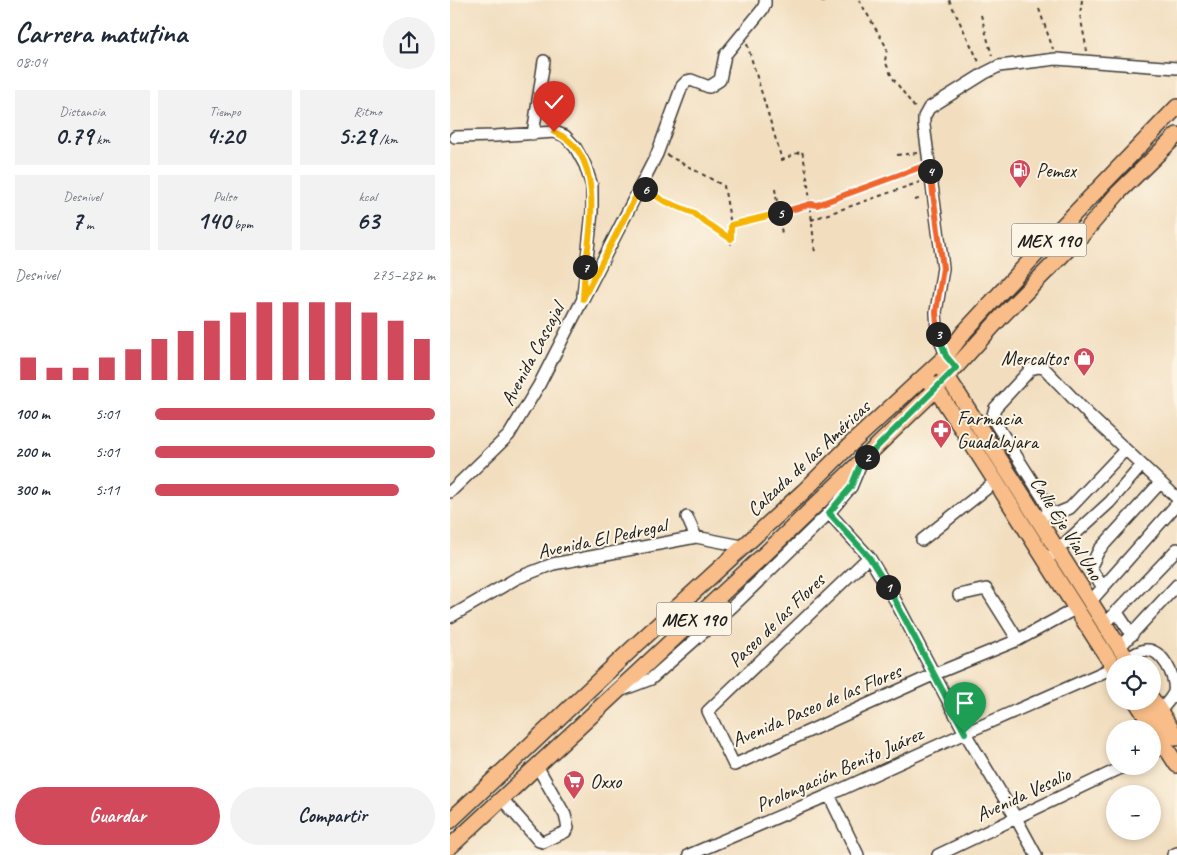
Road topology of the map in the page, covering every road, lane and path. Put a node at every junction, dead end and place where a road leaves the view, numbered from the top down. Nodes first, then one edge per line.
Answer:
1 (765, 0) edge
2 (827, 0) edge
3 (859, 0) edge
4 (950, 0) edge
5 (1082, 0) edge
6 (822, 1) edge
7 (1038, 9) dead end
8 (980, 15) dead end
9 (744, 32) junction
10 (1056, 59) junction
11 (1088, 60) junction
12 (544, 62) dead end
13 (1177, 68) edge
14 (990, 70) junction
15 (1177, 107) edge
16 (924, 117) junction
17 (534, 134) junction
18 (1177, 135) edge
19 (455, 137) dead end
20 (659, 150) junction
21 (928, 152) junction
22 (897, 155) dead end
23 (929, 164) junction
24 (932, 178) junction
25 (641, 186) junction
26 (775, 189) dead end
27 (811, 204) junction
28 (779, 214) junction
29 (811, 220) junction
30 (731, 225) junction
31 (782, 234) dead end
32 (731, 239) junction
33 (731, 247) dead end
34 (815, 253) dead end
35 (583, 299) junction
36 (942, 360) junction
37 (953, 372) junction
38 (924, 376) junction
39 (936, 389) junction
40 (1125, 450) junction
41 (861, 462) junction
42 (1142, 465) junction
43 (996, 481) junction
44 (1160, 483) junction
45 (450, 492) edge
46 (1177, 498) edge
47 (1177, 504) edge
48 (829, 513) junction
49 (1044, 516) junction
50 (687, 517) dead end
51 (696, 537) junction
52 (922, 540) dead end
53 (742, 546) junction
54 (1177, 549) edge
55 (1059, 551) junction
56 (869, 557) junction
57 (1045, 561) junction
58 (1177, 584) edge
59 (1102, 587) junction
60 (959, 595) dead end
61 (1090, 602) junction
62 (1075, 609) junction
63 (1116, 612) junction
64 (450, 617) edge
65 (1104, 625) junction
66 (1132, 635) junction
67 (1018, 640) junction
68 (1114, 655) edge
69 (1117, 655) edge
70 (1123, 655) edge
71 (1136, 655) edge
72 (1159, 655) edge
73 (1161, 657) edge
74 (1106, 668) edge
75 (935, 674) junction
76 (618, 692) junction
77 (1161, 701) edge
78 (1144, 710) edge
79 (1158, 710) edge
80 (708, 711) joint
81 (965, 733) junction
82 (1169, 740) edge
83 (1177, 765) edge
84 (537, 766) junction
85 (1106, 775) edge
86 (829, 795) junction
87 (502, 799) junction
88 (1016, 818) junction
89 (450, 821) edge
90 (450, 847) edge
91 (1177, 853) edge
92 (693, 854) edge
93 (858, 855) edge
94 (938, 855) edge
95 (1036, 855) edge
96 (1173, 855) edge

1 - 9 street
2 - 6 path
3 - 16 path
4 - 14 path
5 - 11 path
7 - 10 path
8 - 14 path
9 - 20 street, Avenida Cascajal
9 - 27 path
10 - 11 street
10 - 14 street
11 - 13 street
12 - 17 street
14 - 16 street
15 - 36 main road, Calzada de las Américas / MEX 190
16 - 21 street
17 - 19 street
17 - 35 street
18 - 37 main road, Calzada de las Américas / MEX 190
20 - 25 street, Avenida Cascajal
20 - 30 path
21 - 22 path
21 - 23 street
23 - 24 street
23 - 27 path
24 - 29 path
24 - 36 street
25 - 32 path
25 - 35 street, Avenida Cascajal
26 - 28 path
27 - 28 path
27 - 29 path
28 - 30 path
28 - 31 path
29 - 34 path
30 - 32 path
32 - 33 path
35 - 45 street, Avenida Cascajal
36 - 37 main road, Calle Eje Vial Uno
36 - 38 main road, Calzada de las Américas / MEX 190
37 - 39 main road, Calzada de las Américas / MEX 190
37 - 49 main road, Calle Eje Vial Uno
38 - 39 main road, Calle Eje Vial Uno
38 - 53 main road, Calzada de las Américas / MEX 190
39 - 41 main road, Calzada de las Américas / MEX 190
39 - 43 main road, Calle Eje Vial Uno
40 - 42 street
40 - 49 street
40 - 49 street
41 - 48 street
41 - 76 main road, Calzada de las Américas / MEX 190
42 - 44 street
42 - 55 street
43 - 52 street
43 - 57 main road, Calle Eje Vial Uno
44 - 46 street
44 - 59 street
47 - 59 street
48 - 56 street
48 - 76 street
49 - 55 main road, Calle Eje Vial Uno
50 - 51 street
51 - 53 street, Avenida El Pedregal
51 - 64 street, Avenida El Pedregal
53 - 89 main road, Calzada de las Américas / MEX 190
54 - 63 street
55 - 57 street
55 - 61 main road, Calle Eje Vial Uno
56 - 75 street
56 - 80 street, Paseo de las Flores
57 - 62 main road, Calle Eje Vial Uno
58 - 66 street
59 - 61 street
60 - 67 street
61 - 65 main road, Calle Eje Vial Uno
62 - 67 street, Avenida Paseo de las Flores
62 - 68 main road, Calle Eje Vial Uno
63 - 65 street
63 - 66 street
65 - 69 main road, Calle Eje Vial Uno
66 - 70 street
67 - 75 street, Avenida Paseo de las Flores
71 - 72 street
73 - 77 street
74 - 81 street, Prolongación Benito Juárez
75 - 80 street, Avenida Paseo de las Flores
75 - 81 street
76 - 84 main road, Calzada de las Américas / MEX 190
78 - 82 main road
79 - 82 main road
81 - 86 street, Prolongación Benito Juárez
81 - 88 street
82 - 83 main road
84 - 87 main road, Calzada de las Américas / MEX 190
84 - 87 street
85 - 88 street, Avenida Vesalio
86 - 92 street, Prolongación Benito Juárez
86 - 93 street
87 - 90 main road, Calzada de las Américas / MEX 190
88 - 94 street, Avenida Vesalio
88 - 95 street
91 - 96 street

